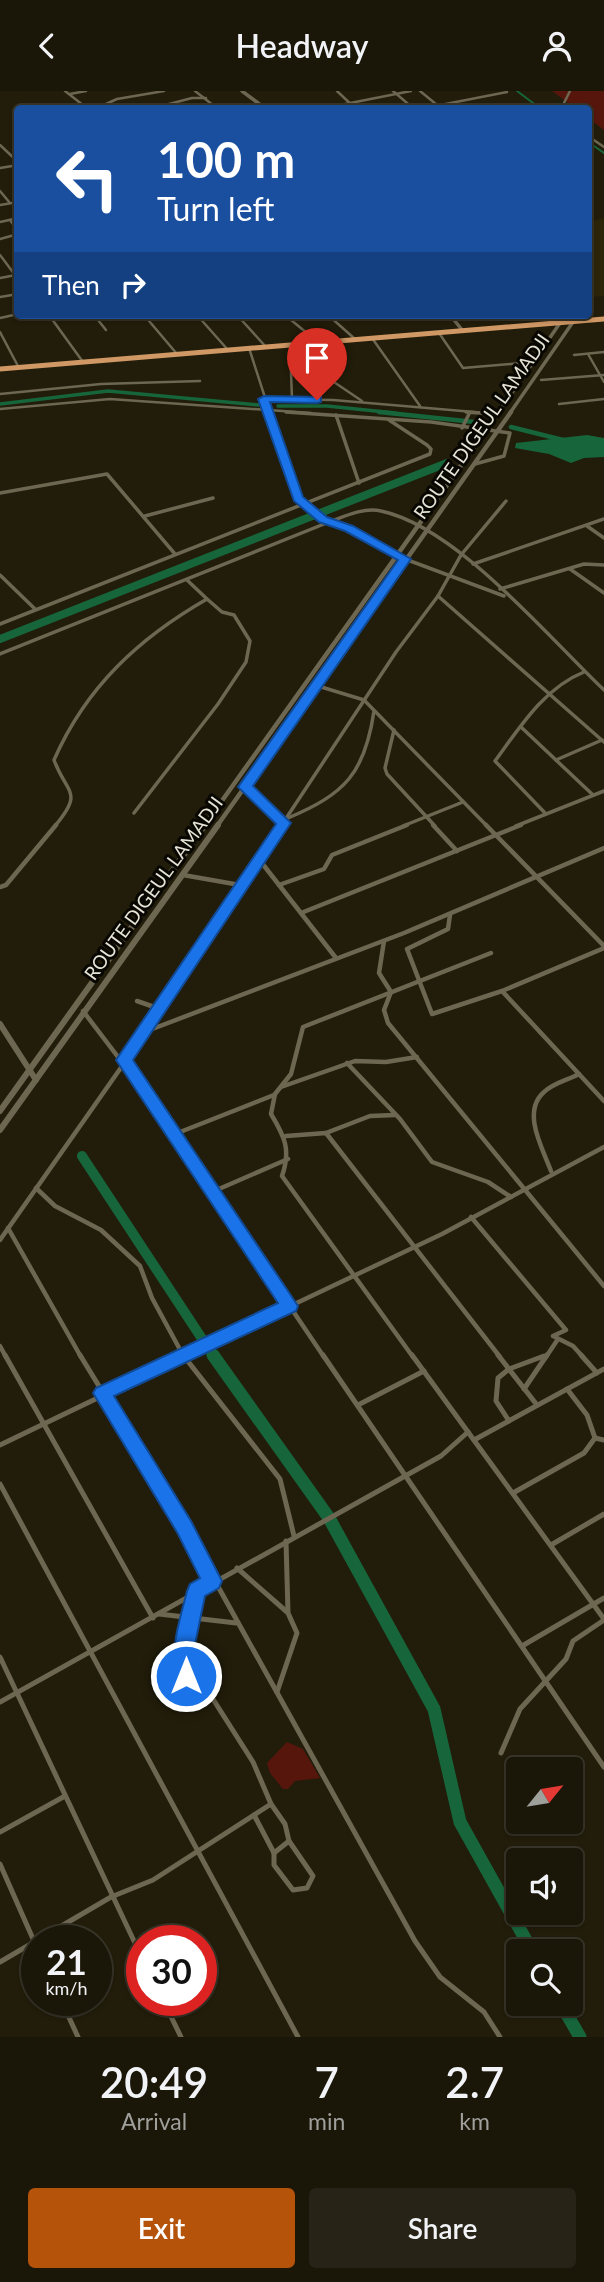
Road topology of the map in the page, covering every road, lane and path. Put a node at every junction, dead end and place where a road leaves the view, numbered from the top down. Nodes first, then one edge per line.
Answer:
1 (65, 91) edge
2 (86, 91) edge
3 (164, 91) edge
4 (242, 91) edge
5 (337, 91) edge
6 (370, 91) edge
7 (409, 91) edge
8 (420, 91) edge
9 (197, 92) edge
10 (394, 92) edge
11 (507, 92) edge
12 (69, 94) junction
13 (377, 97) junction
14 (192, 98) junction
15 (206, 98) junction
16 (350, 103) junction
17 (83, 105) edge
18 (104, 105) edge
19 (165, 105) edge
20 (214, 105) edge
21 (261, 105) edge
22 (340, 105) edge
23 (409, 105) edge
24 (439, 105) joint
25 (0, 145) edge
26 (14, 160) edge
27 (0, 191) edge
28 (14, 203) edge
29 (10, 204) junction
30 (0, 205) edge
31 (14, 219) edge
32 (10, 220) junction
33 (0, 222) edge
34 (14, 226) edge
35 (0, 255) edge
36 (14, 272) edge
37 (52, 319) edge
38 (97, 319) edge
39 (147, 319) edge
40 (201, 319) edge
41 (241, 319) edge
42 (290, 319) edge
43 (332, 319) edge
44 (453, 319) edge
45 (604, 319) edge
46 (573, 321) junction
47 (560, 323) junction
48 (106, 330) dead end
49 (463, 331) junction
50 (0, 332) edge
51 (439, 333) junction
52 (372, 338) junction
53 (355, 339) junction
54 (319, 343) junction
55 (290, 345) junction
56 (266, 347) junction
57 (249, 348) junction
58 (228, 350) junction
59 (604, 352) edge
60 (290, 353) junction
61 (588, 354) junction
62 (177, 355) junction
63 (574, 355) dead end
64 (83, 362) junction
65 (533, 362) junction
66 (19, 367) junction
67 (0, 369) edge
68 (602, 375) edge
69 (541, 380) dead end
70 (200, 381) dead end
71 (604, 383) edge
72 (0, 394) edge
73 (264, 399) junction
74 (292, 399) junction
75 (604, 399) edge
76 (364, 403) junction
77 (559, 404) dead end
78 (420, 406) junction
79 (0, 409) edge
80 (267, 411) junction
81 (469, 414) junction
82 (492, 414) dead end
83 (335, 415) junction
84 (388, 419) junction
85 (462, 428) junction
86 (475, 464) junction
87 (359, 483) junction
88 (0, 493) edge
89 (213, 498) dead end
90 (506, 501) dead end
91 (304, 505) junction
92 (145, 516) junction
93 (604, 519) edge
94 (329, 522) junction
95 (587, 526) junction
96 (418, 527) junction
97 (426, 532) junction
98 (604, 538) edge
99 (175, 554) junction
100 (398, 555) junction
101 (461, 555) junction
102 (405, 559) junction
103 (472, 564) junction
104 (604, 565) edge
105 (570, 569) junction
106 (0, 575) edge
107 (450, 576) junction
108 (187, 580) junction
109 (499, 589) junction
110 (604, 593) edge
111 (439, 596) junction
112 (508, 597) junction
113 (207, 599) junction
114 (35, 609) junction
115 (0, 624) edge
116 (0, 654) edge
117 (584, 672) junction
118 (318, 686) junction
119 (604, 690) edge
120 (550, 694) junction
121 (364, 699) junction
122 (374, 710) junction
123 (521, 727) junction
124 (394, 729) junction
125 (603, 741) edge
126 (556, 760) junction
127 (245, 787) junction
128 (604, 790) edge
129 (593, 795) junction
130 (463, 802) junction
131 (134, 813) dead end
132 (546, 814) junction
133 (426, 817) junction
134 (287, 818) junction
135 (284, 823) junction
136 (494, 835) junction
137 (604, 848) edge
138 (457, 851) junction
139 (258, 858) junction
140 (183, 875) junction
141 (536, 876) junction
142 (240, 885) junction
143 (279, 885) junction
144 (0, 887) edge
145 (300, 913) junction
146 (450, 915) junction
147 (384, 941) junction
148 (604, 947) edge
149 (491, 953) dead end
150 (336, 958) junction
151 (421, 980) junction
152 (502, 991) junction
153 (391, 992) junction
154 (137, 1001) dead end
155 (160, 1009) junction
156 (83, 1011) junction
157 (0, 1024) edge
158 (146, 1032) junction
159 (417, 1057) junction
160 (124, 1060) junction
161 (347, 1063) junction
162 (30, 1070) junction
163 (579, 1074) junction
164 (36, 1080) junction
165 (280, 1087) junction
166 (275, 1094) junction
167 (604, 1101) edge
168 (0, 1111) edge
169 (396, 1115) junction
170 (3, 1121) edge
171 (0, 1130) edge
172 (326, 1133) junction
173 (175, 1134) junction
174 (286, 1136) junction
175 (604, 1147) edge
176 (289, 1159) junction
177 (551, 1171) junction
178 (36, 1188) junction
179 (526, 1190) junction
180 (212, 1192) junction
181 (510, 1197) junction
182 (471, 1217) junction
183 (8, 1228) junction
184 (0, 1240) edge
185 (414, 1245) junction
186 (354, 1275) junction
187 (604, 1286) edge
188 (289, 1306) junction
189 (558, 1339) junction
190 (0, 1346) edge
191 (183, 1355) junction
192 (544, 1356) junction
193 (509, 1369) junction
194 (604, 1369) edge
195 (424, 1371) junction
196 (597, 1373) junction
197 (524, 1389) junction
198 (567, 1389) junction
199 (102, 1393) junction
200 (358, 1405) junction
201 (537, 1405) junction
202 (509, 1421) junction
203 (43, 1424) junction
204 (469, 1432) junction
205 (595, 1438) junction
206 (474, 1440) junction
207 (604, 1440) edge
208 (0, 1445) edge
209 (406, 1476) junction
210 (0, 1484) edge
211 (513, 1493) junction
212 (604, 1514) edge
213 (294, 1537) junction
214 (286, 1541) junction
215 (551, 1545) junction
216 (237, 1568) junction
217 (212, 1581) junction
218 (197, 1591) junction
219 (604, 1598) edge
220 (593, 1604) junction
221 (288, 1613) junction
222 (156, 1616) junction
223 (192, 1619) junction
224 (604, 1620) edge
225 (236, 1623) junction
226 (522, 1646) junction
227 (89, 1651) junction
228 (0, 1657) edge
229 (545, 1680) junction
230 (18, 1693) junction
231 (276, 1693) junction
232 (0, 1702) edge
233 (501, 1753) dead end
234 (604, 1767) edge
235 (65, 1796) junction
236 (271, 1804) junction
237 (254, 1815) junction
238 (0, 1832) edge
239 (289, 1841) junction
240 (197, 1852) junction
241 (274, 1853) junction
242 (0, 1864) edge
243 (111, 1897) junction
244 (26, 1925) edge
245 (67, 1925) edge
246 (126, 1927) edge
247 (21, 1952) edge
248 (0, 1962) edge
249 (68, 2016) edge
250 (171, 2016) edge
251 (78, 2037) edge
252 (181, 2037) edge
253 (298, 2037) edge
254 (500, 2037) edge

1 - 12 street
2 - 12 street
3 - 18 street
4 - 21 main road
5 - 16 street
6 - 13 street
7 - 10 street
8 - 24 street
9 - 14 street
9 - 15 street
10 - 13 street
10 - 23 street
11 - 24 street
12 - 17 street
13 - 16 street
14 - 15 street
14 - 19 street
15 - 20 street
16 - 22 street
25 - 26 street
27 - 29 street
28 - 29 street
29 - 30 street
31 - 32 street
32 - 33 street
32 - 34 street
35 - 36 street
37 - 64 street
38 - 48 street
39 - 62 street
40 - 58 street
41 - 56 street
42 - 54 street
43 - 53 street
44 - 49 main road
45 - 46 highway
46 - 47 highway
46 - 86 main road, ROUTE DIGEUL LAMADJI
47 - 49 highway
47 - 65 main road, ROUTE DIGEUL LAMADJI
49 - 51 highway
50 - 66 street
51 - 52 highway
51 - 65 street
52 - 53 highway
52 - 78 street
53 - 54 highway
54 - 55 highway
55 - 56 highway
55 - 60 street
56 - 57 highway
57 - 58 highway
57 - 73 street
58 - 62 highway
59 - 61 street
60 - 74 street
60 - 76 street
61 - 63 street
61 - 68 street
62 - 64 highway
64 - 66 highway
65 - 96 main road, ROUTE DIGEUL LAMADJI
66 - 67 highway
68 - 69 street
68 - 71 street
70 - 72 street
73 - 74 street
73 - 80 street
74 - 76 street
75 - 77 street
76 - 78 street
78 - 81 street
79 - 80 street
80 - 83 street
80 - 91 street
81 - 82 street
81 - 85 street
83 - 84 street
83 - 87 street
84 - 85 street
84 - 87 street
85 - 86 street
86 - 97 main road, ROUTE DIGEUL LAMADJI
87 - 91 street
88 - 92 street
89 - 92 street
90 - 101 street
91 - 94 street
91 - 99 street
92 - 99 street
93 - 95 street
94 - 96 street
94 - 100 street
94 - 108 street
95 - 98 street
95 - 103 street
96 - 97 street
96 - 100 main road, ROUTE DIGEUL LAMADJI
97 - 101 street
97 - 102 main road, ROUTE DIGEUL LAMADJI
99 - 114 street
100 - 102 street
100 - 162 main road, ROUTE DIGEUL LAMADJI
101 - 103 street
101 - 107 street
102 - 107 street
102 - 118 main road, ROUTE DIGEUL LAMADJI
103 - 109 street
104 - 105 street
105 - 109 street
105 - 110 street
106 - 114 street
107 - 111 street
107 - 112 street
108 - 113 street
108 - 116 street
109 - 112 street
111 - 120 street
111 - 121 street
112 - 117 street
113 - 131 street
113 - 144 street
114 - 115 street
117 - 119 street
117 - 120 street
118 - 121 street
118 - 127 main road, ROUTE DIGEUL LAMADJI
120 - 123 street
120 - 125 street
121 - 122 street
121 - 134 street
122 - 124 street
122 - 134 street
123 - 126 street
123 - 132 street
124 - 130 street
124 - 133 street
125 - 126 street
126 - 129 street
127 - 135 street
127 - 140 main road, ROUTE DIGEUL LAMADJI
128 - 129 street
129 - 132 street
130 - 133 street
130 - 136 street
132 - 136 street
133 - 138 street
133 - 143 street
134 - 135 street
135 - 139 street
136 - 138 street
136 - 141 street
137 - 141 street
138 - 145 street
139 - 142 street
139 - 143 street
140 - 142 street
140 - 156 main road, ROUTE DIGEUL LAMADJI
141 - 146 street
141 - 148 street
142 - 155 street
143 - 145 street
145 - 150 street
146 - 147 street
146 - 151 street
147 - 150 street
147 - 153 street
148 - 152 street
149 - 151 street
150 - 158 street
151 - 152 street
151 - 153 street
152 - 163 street
153 - 159 street
153 - 165 street
154 - 155 street
155 - 158 street
156 - 160 street
156 - 164 main road, ROUTE DIGEUL LAMADJI
157 - 162 main road
158 - 160 street
159 - 161 street
159 - 179 street
160 - 173 street
160 - 178 street
161 - 165 street
161 - 169 street
162 - 164 main road
162 - 168 main road, ROUTE DIGEUL LAMADJI
163 - 167 street
163 - 177 street
164 - 170 main road, ROUTE DIGEUL LAMADJI
165 - 166 street
166 - 173 street
166 - 174 street
169 - 172 street
169 - 181 street
170 - 171 main road, ROUTE DIGEUL LAMADJI
172 - 174 street
172 - 185 street
173 - 180 street
174 - 176 street
175 - 177 street
176 - 180 street
176 - 186 street
177 - 179 street
178 - 183 street
178 - 191 street
179 - 181 street
179 - 187 street
180 - 188 street
181 - 182 street
182 - 185 street
182 - 189 street
183 - 184 street
183 - 199 street
185 - 186 street
185 - 193 street
186 - 188 street
186 - 195 street
188 - 191 street
188 - 200 street
189 - 192 street
189 - 196 street
190 - 203 street
191 - 199 street
191 - 213 street
192 - 193 street
192 - 197 street
193 - 197 street
193 - 202 street
194 - 196 street
195 - 200 street
195 - 204 street
196 - 198 street
197 - 201 street
198 - 201 street
198 - 205 street
199 - 203 street
199 - 217 street
200 - 209 street
201 - 202 street
202 - 206 street
203 - 208 street
203 - 222 street
204 - 206 street
204 - 209 street
205 - 207 street
205 - 211 street
206 - 211 street
209 - 213 street
209 - 226 street
210 - 227 street
211 - 215 street
212 - 215 street
213 - 214 street
214 - 216 street
214 - 221 street
215 - 220 street
216 - 217 street
216 - 221 street
217 - 218 street
217 - 225 street
218 - 222 street
218 - 223 street
219 - 220 street
220 - 224 street
220 - 226 street
221 - 231 street
222 - 223 street
222 - 227 street
223 - 225 street
223 - 236 street
224 - 229 street
225 - 231 street
226 - 229 street
227 - 230 street
227 - 240 street
228 - 230 street
229 - 233 street
229 - 234 street
230 - 232 street
230 - 235 street
231 - 254 street
235 - 238 street
235 - 243 street
236 - 237 street
236 - 239 street
237 - 240 street
237 - 241 street
239 - 241 street
239 - 241 street
240 - 243 street
240 - 253 street
242 - 244 street
243 - 245 street
243 - 246 street
247 - 248 street
249 - 251 street
250 - 252 street

